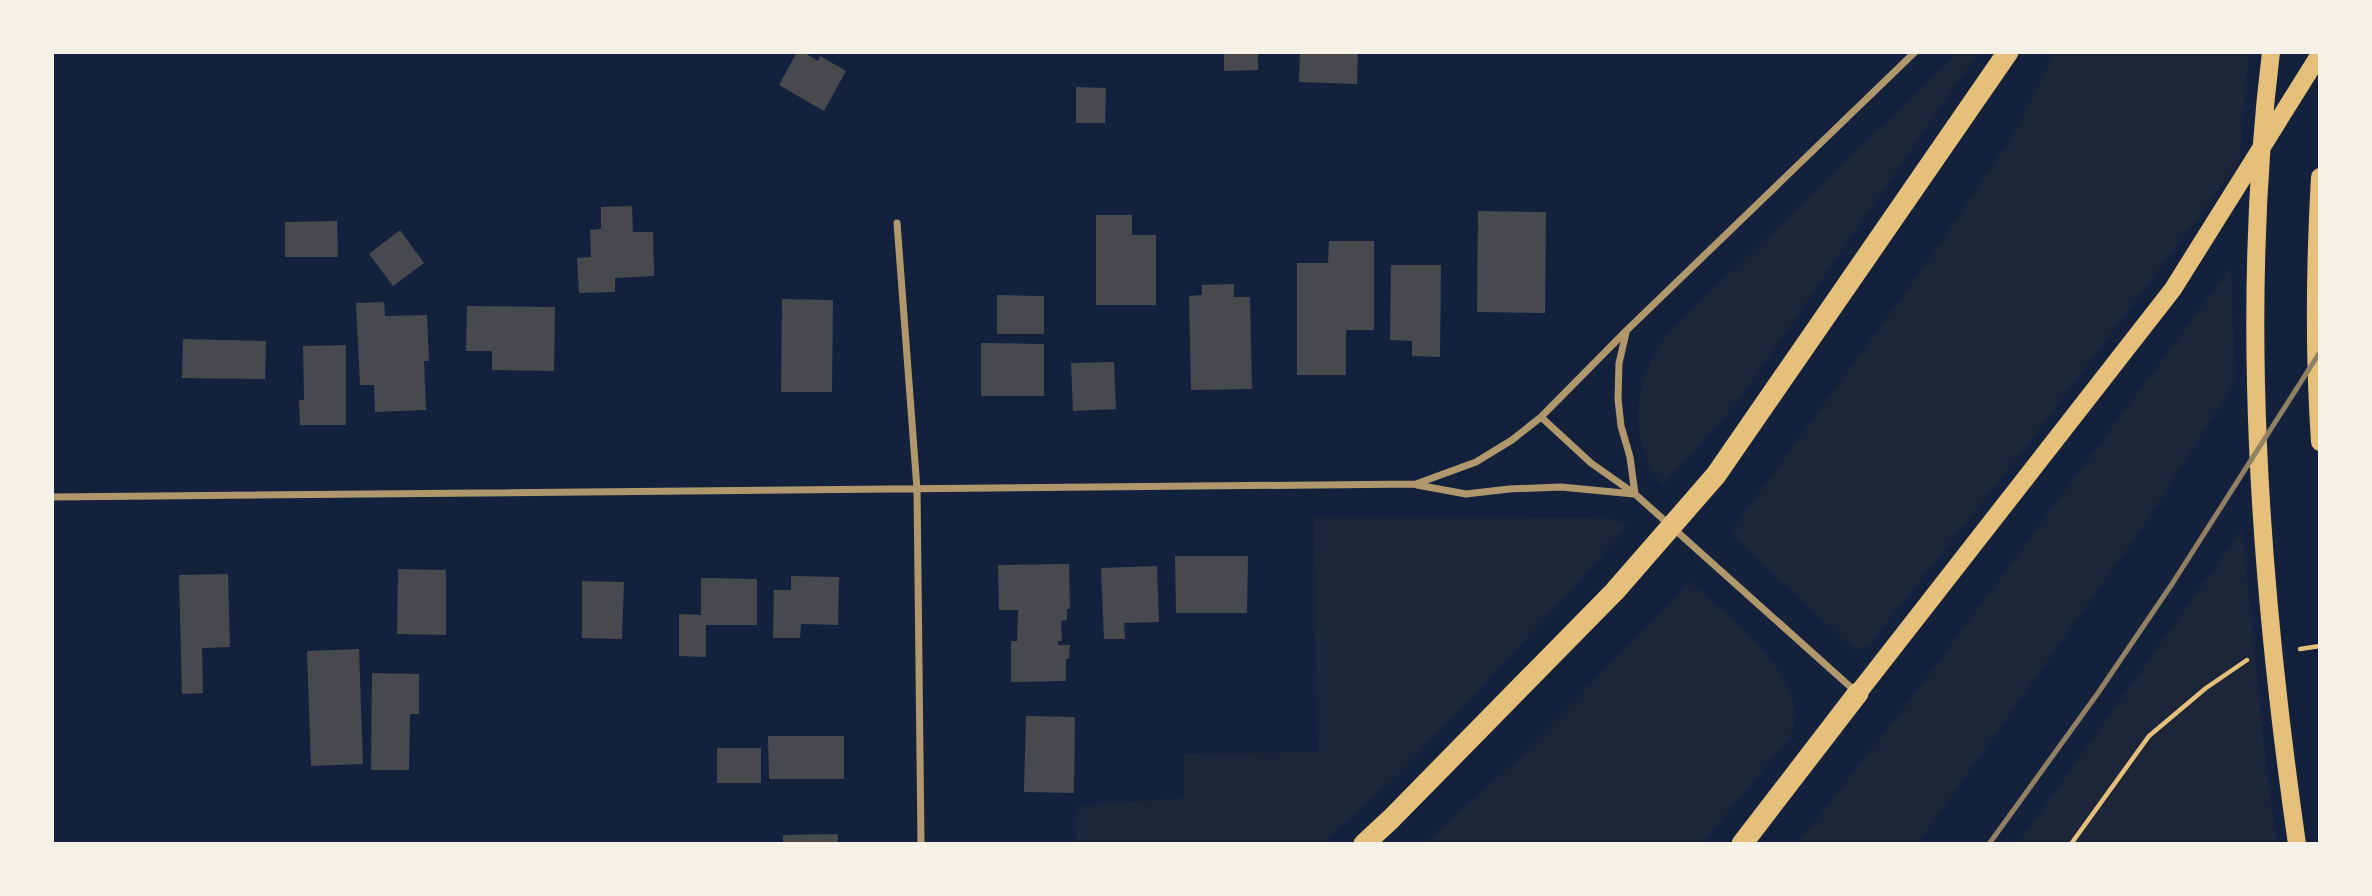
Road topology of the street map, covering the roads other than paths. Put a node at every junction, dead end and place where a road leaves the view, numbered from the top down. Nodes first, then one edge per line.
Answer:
1 (1915, 52) edge
2 (2008, 52) edge
3 (2271, 52) edge
4 (2319, 54) edge
5 (2319, 177) edge
6 (897, 223) dead end
7 (1627, 330) junction
8 (1541, 417) junction
9 (2319, 442) edge
10 (1416, 484) junction
11 (917, 489) junction
12 (1635, 494) junction
13 (52, 496) edge
14 (1858, 693) junction
15 (921, 844) edge
16 (1363, 844) edge
17 (1742, 844) edge
18 (2297, 844) edge

1 - 7 street
2 - 16 highway
3 - 18 main road
4 - 14 main road
5 - 9 main road
6 - 11 street
7 - 8 street
7 - 12 street
8 - 10 street
8 - 12 street
10 - 11 street
10 - 12 street
11 - 13 street
11 - 15 street
12 - 14 street
14 - 17 highway

